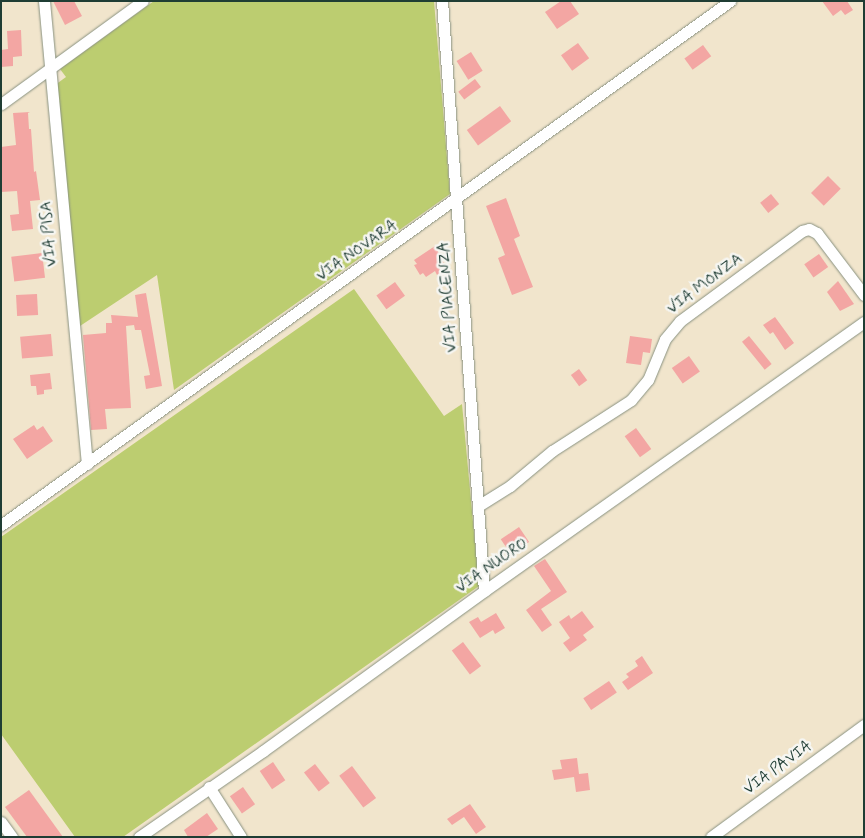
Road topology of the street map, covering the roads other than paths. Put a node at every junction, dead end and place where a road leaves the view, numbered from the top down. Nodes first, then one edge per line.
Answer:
1 (44, 1) edge
2 (143, 1) edge
3 (442, 1) edge
4 (730, 1) edge
5 (50, 69) junction
6 (1, 104) edge
7 (457, 199) junction
8 (864, 295) edge
9 (864, 322) edge
10 (87, 464) junction
11 (478, 506) junction
12 (1, 525) edge
13 (484, 591) junction
14 (864, 725) edge
15 (210, 787) junction
16 (1, 822) edge
17 (12, 837) edge
18 (138, 837) edge
19 (241, 837) edge
20 (711, 837) edge

1 - 5 street, VIA PISA
2 - 5 street
3 - 7 street, VIA PIACENZA
4 - 7 street, VIA NOVARA
5 - 6 street
5 - 10 street, VIA PISA
7 - 10 street, VIA NOVARA
7 - 11 street, VIA PIACENZA
8 - 11 street, VIA MONZA
9 - 13 street, VIA NUORO
10 - 12 street, VIA NOVARA
11 - 13 street, VIA PIACENZA
13 - 15 street, VIA NUORO
14 - 20 street, VIA PAVIA
15 - 18 street, VIA NUORO
15 - 19 street
16 - 17 street

